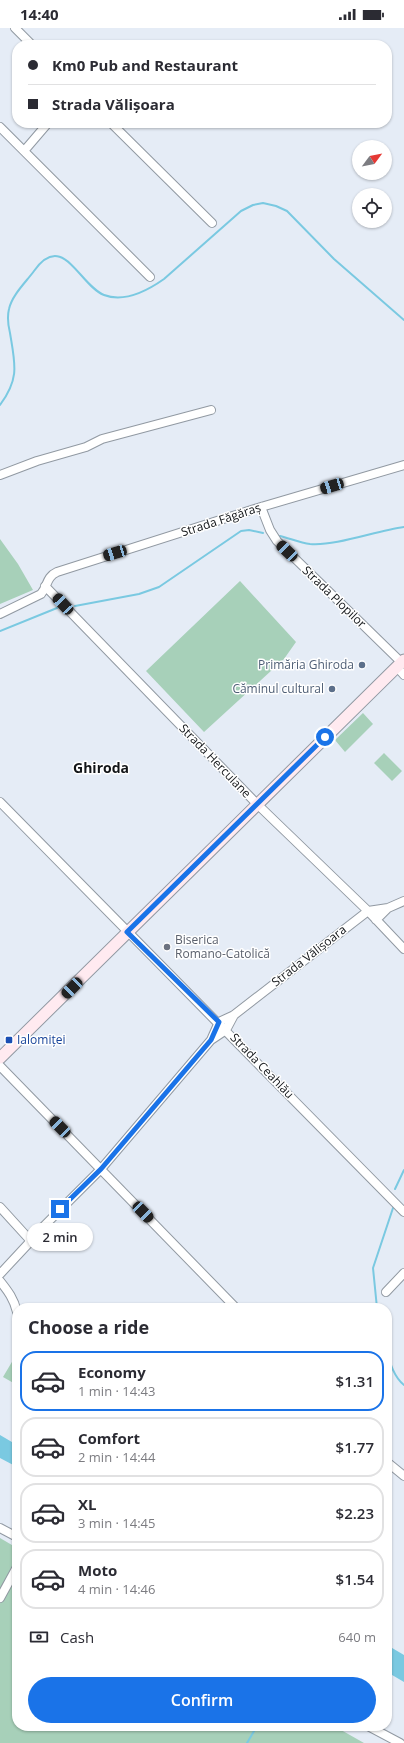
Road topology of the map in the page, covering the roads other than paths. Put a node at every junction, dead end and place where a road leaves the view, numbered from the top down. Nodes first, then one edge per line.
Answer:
1 (15, 28) edge
2 (27, 40) edge
3 (0, 127) edge
4 (44, 128) edge
5 (116, 128) edge
6 (24, 151) junction
7 (212, 223) dead end
8 (150, 277) dead end
9 (212, 410) dead end
10 (404, 465) edge
11 (0, 475) edge
12 (261, 507) junction
13 (45, 586) junction
14 (0, 614) edge
15 (402, 666) edge
16 (0, 802) edge
17 (257, 804) junction
18 (404, 901) edge
19 (388, 908) junction
20 (372, 915) junction
21 (127, 932) junction
22 (404, 949) edge
23 (222, 1026) junction
24 (0, 1058) edge
25 (0, 1066) edge
26 (101, 1169) junction
27 (0, 1207) edge
28 (404, 1212) edge
29 (30, 1240) junction
30 (404, 1273) edge
31 (0, 1274) edge
32 (0, 1281) edge
33 (386, 1292) dead end
34 (14, 1303) edge
35 (231, 1303) edge
36 (392, 1466) edge
37 (404, 1476) edge
38 (0, 1528) edge
39 (12, 1534) edge
40 (12, 1576) edge
41 (0, 1598) edge
42 (377, 1731) edge
43 (400, 1743) edge

1 - 2 street
3 - 6 street
4 - 6 street
5 - 7 street
6 - 8 street
9 - 11 street
10 - 12 street, Strada Făgăraș
12 - 13 street, Strada Făgăraș
12 - 15 street, Strada Plopilor
13 - 14 street, Strada Făgăraș
13 - 17 street, Strada Herculane
15 - 17 street
16 - 21 street, Strada Ceahlău
17 - 20 street, Strada Herculane
17 - 21 street
18 - 19 street, Strada Vălișoara
19 - 20 street, Strada Vălișoara
19 - 20 street, Strada Vălișoara
20 - 22 street, Strada Herculane
20 - 23 street, Strada Vălișoara
21 - 23 street, Strada Ceahlău
21 - 24 street
23 - 26 street
23 - 28 street, Strada Ceahlău
25 - 26 street
26 - 29 street
26 - 35 street
27 - 29 street
29 - 31 street
30 - 33 street
32 - 34 street
36 - 37 street
38 - 39 street
40 - 41 street
42 - 43 street

